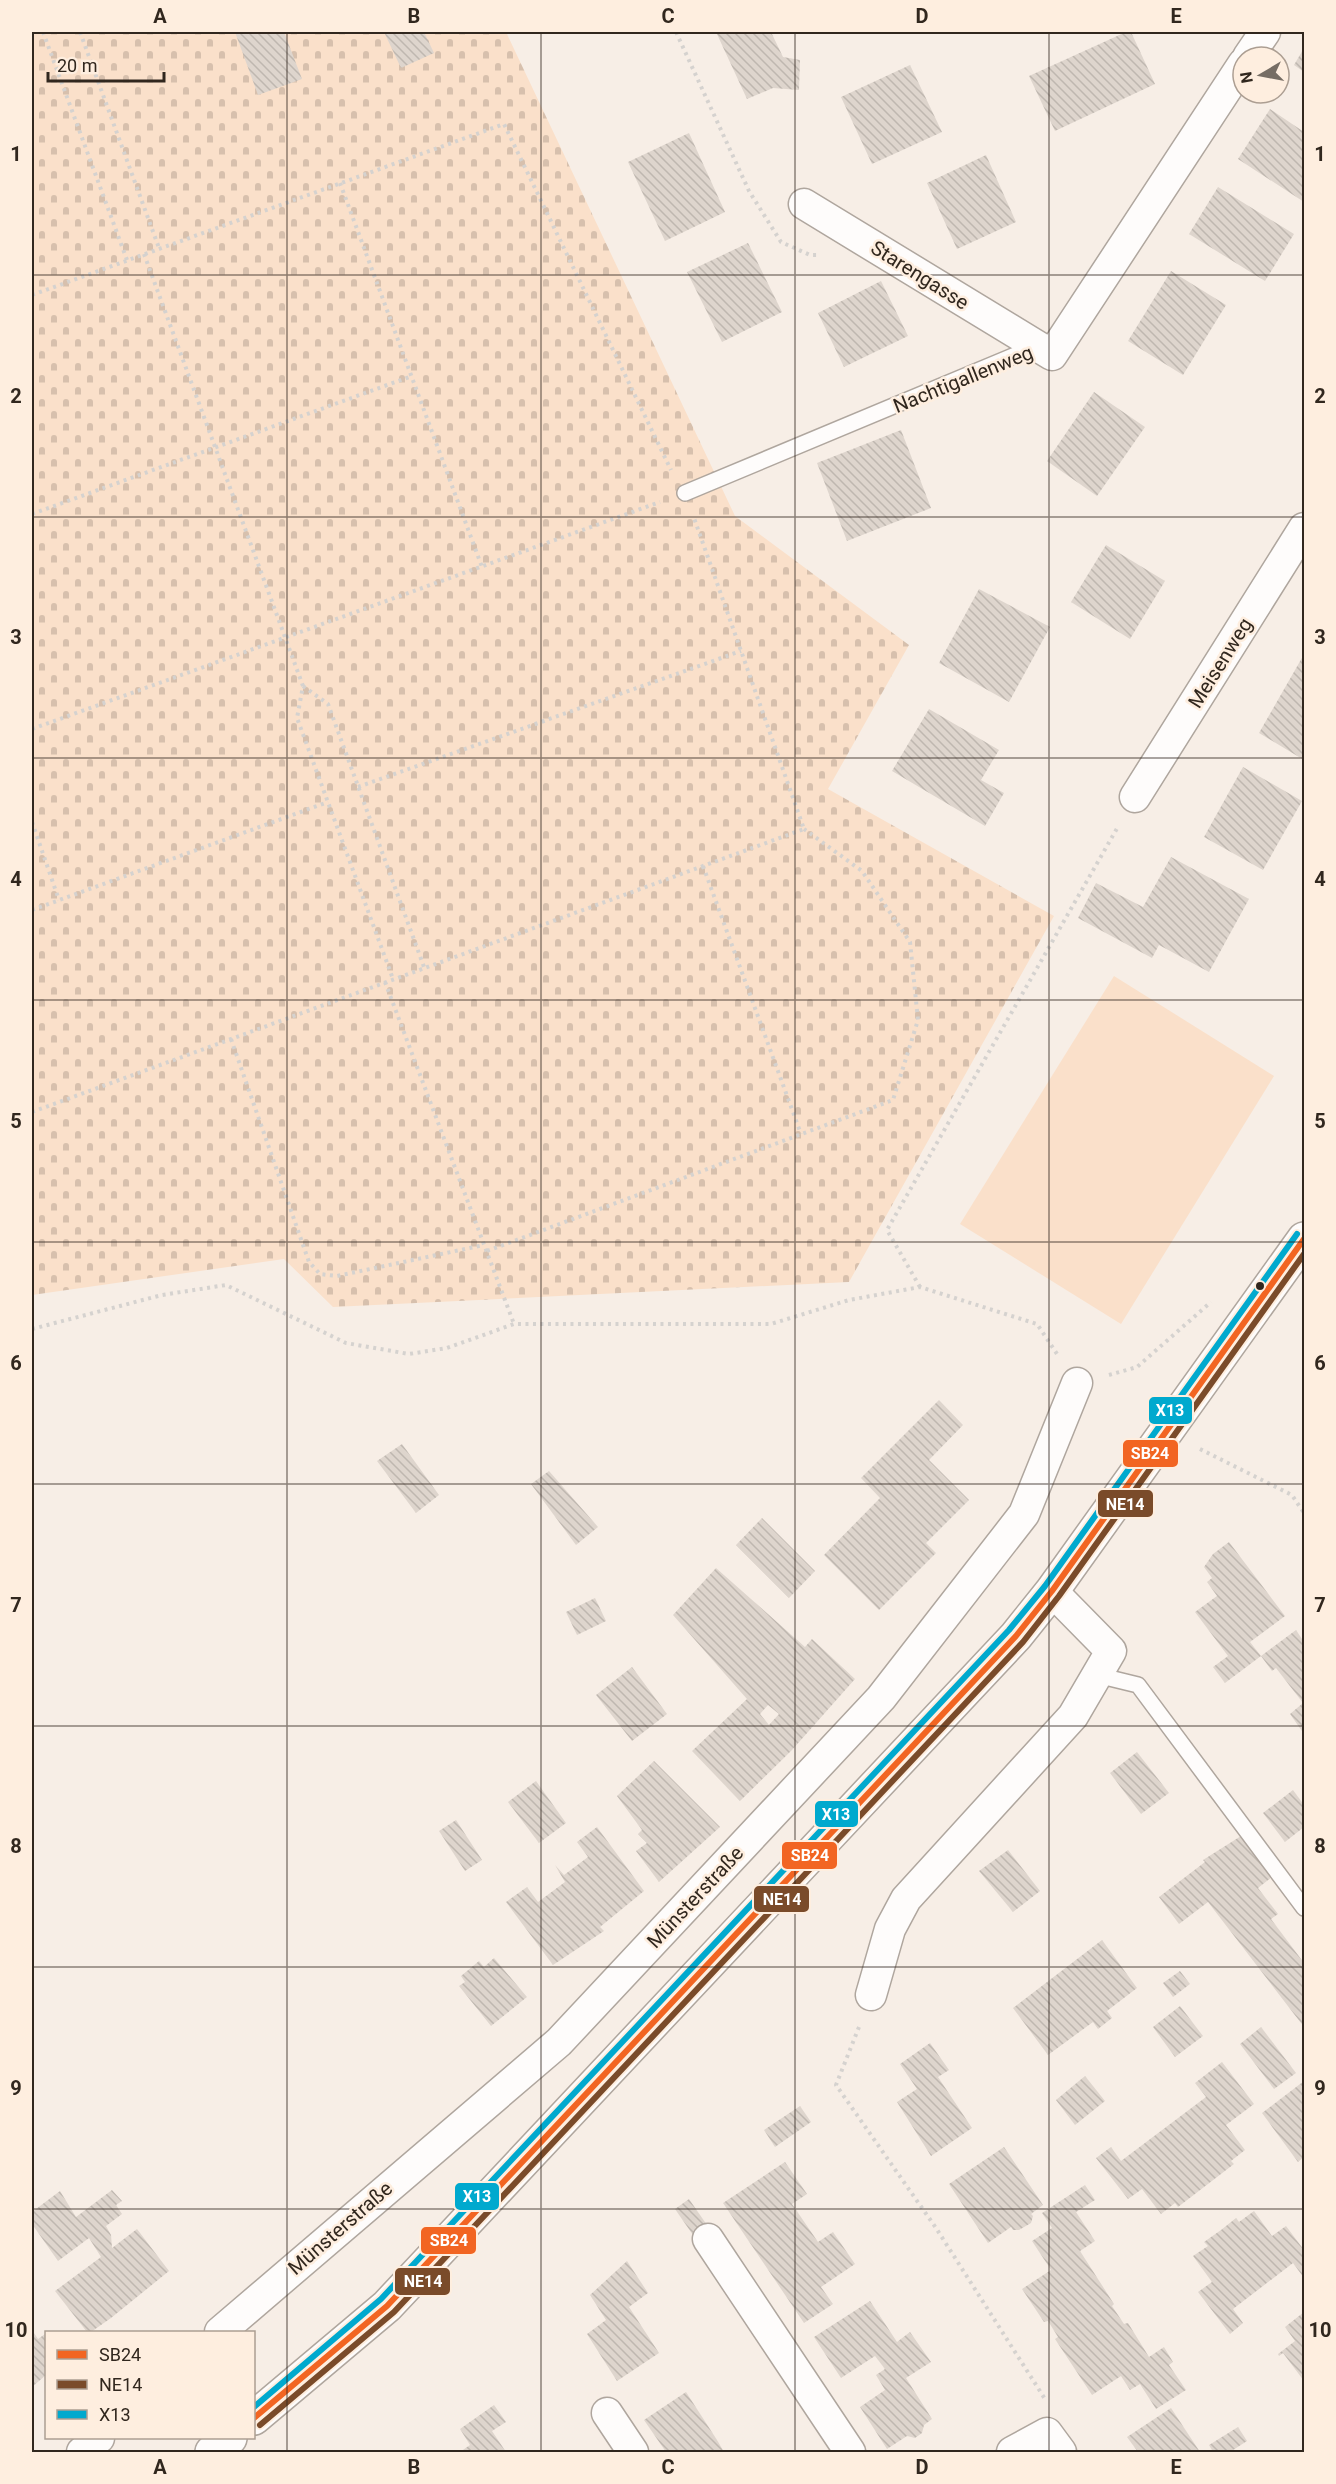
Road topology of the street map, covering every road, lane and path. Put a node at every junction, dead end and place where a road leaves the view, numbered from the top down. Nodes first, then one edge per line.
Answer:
1 (43, 32) edge
2 (81, 32) edge
3 (676, 32) edge
4 (1264, 32) edge
5 (1256, 45) edge
6 (1231, 82) edge
7 (340, 183) junction
8 (749, 191) dead end
9 (804, 204) dead end
10 (159, 248) junction
11 (144, 254) junction
12 (127, 260) junction
13 (32, 295) edge
14 (1037, 346) junction
15 (412, 376) junction
16 (216, 447) junction
17 (685, 494) junction
18 (32, 514) edge
19 (1305, 528) edge
20 (482, 567) junction
21 (286, 637) junction
22 (741, 651) junction
23 (303, 686) junction
24 (32, 729) edge
25 (358, 786) junction
26 (1134, 797) joint
27 (328, 802) junction
28 (32, 822) edge
29 (804, 829) junction
30 (703, 866) junction
31 (59, 900) junction
32 (32, 910) edge
33 (424, 968) junction
34 (393, 979) junction
35 (385, 982) junction
36 (231, 1039) junction
37 (32, 1112) edge
38 (801, 1134) junction
39 (1305, 1239) edge
40 (484, 1245) junction
41 (487, 1251) junction
42 (920, 1287) junction
43 (1254, 1311) junction
44 (514, 1324) junction
45 (32, 1329) edge
46 (1077, 1383) junction
47 (1166, 1432) junction
48 (1305, 1513) edge
49 (1052, 1591) junction
50 (1097, 1675) junction
51 (1305, 1908) edge
52 (871, 1995) joint
53 (708, 2239) dead end
54 (221, 2331) edge
55 (607, 2413) dead end
56 (255, 2417) edge
57 (98, 2439) edge
58 (229, 2439) edge
59 (1054, 2443) edge
60 (82, 2452) edge
61 (212, 2452) edge
62 (633, 2452) edge
63 (850, 2452) edge
64 (1012, 2452) edge

1 - 12 path
2 - 10 path
3 - 8 path
4 - 5 street
6 - 14 street, Nachtigallenweg
7 - 10 path
7 - 15 path
7 - 17 path
9 - 14 street, Starengasse
10 - 11 path
11 - 12 path
11 - 16 path
12 - 13 path
14 - 17 lane, Nachtigallenweg
15 - 16 path
15 - 20 path
16 - 18 path
16 - 21 path
17 - 20 path
17 - 22 path
19 - 26 street, Meisenweg
20 - 21 path
21 - 23 path
21 - 24 path
22 - 25 path
22 - 29 path
23 - 25 path
23 - 27 path
25 - 33 path
26 - 42 path
27 - 31 path
27 - 34 path
28 - 31 path
29 - 30 path
29 - 38 path
30 - 33 path
30 - 38 path
31 - 32 path
33 - 34 path
34 - 35 path
35 - 36 path
35 - 40 path
36 - 37 path
36 - 40 path
38 - 41 path
39 - 43 main road
40 - 41 path
41 - 44 path
42 - 44 path
42 - 46 path
43 - 46 path
43 - 47 main road
44 - 45 path
46 - 54 street, Münsterstraße
47 - 48 path
47 - 49 main road
49 - 50 street
49 - 56 main road
50 - 51 lane
50 - 52 street
52 - 59 path
53 - 63 street
55 - 62 street
57 - 60 street
58 - 61 main road
59 - 64 street

